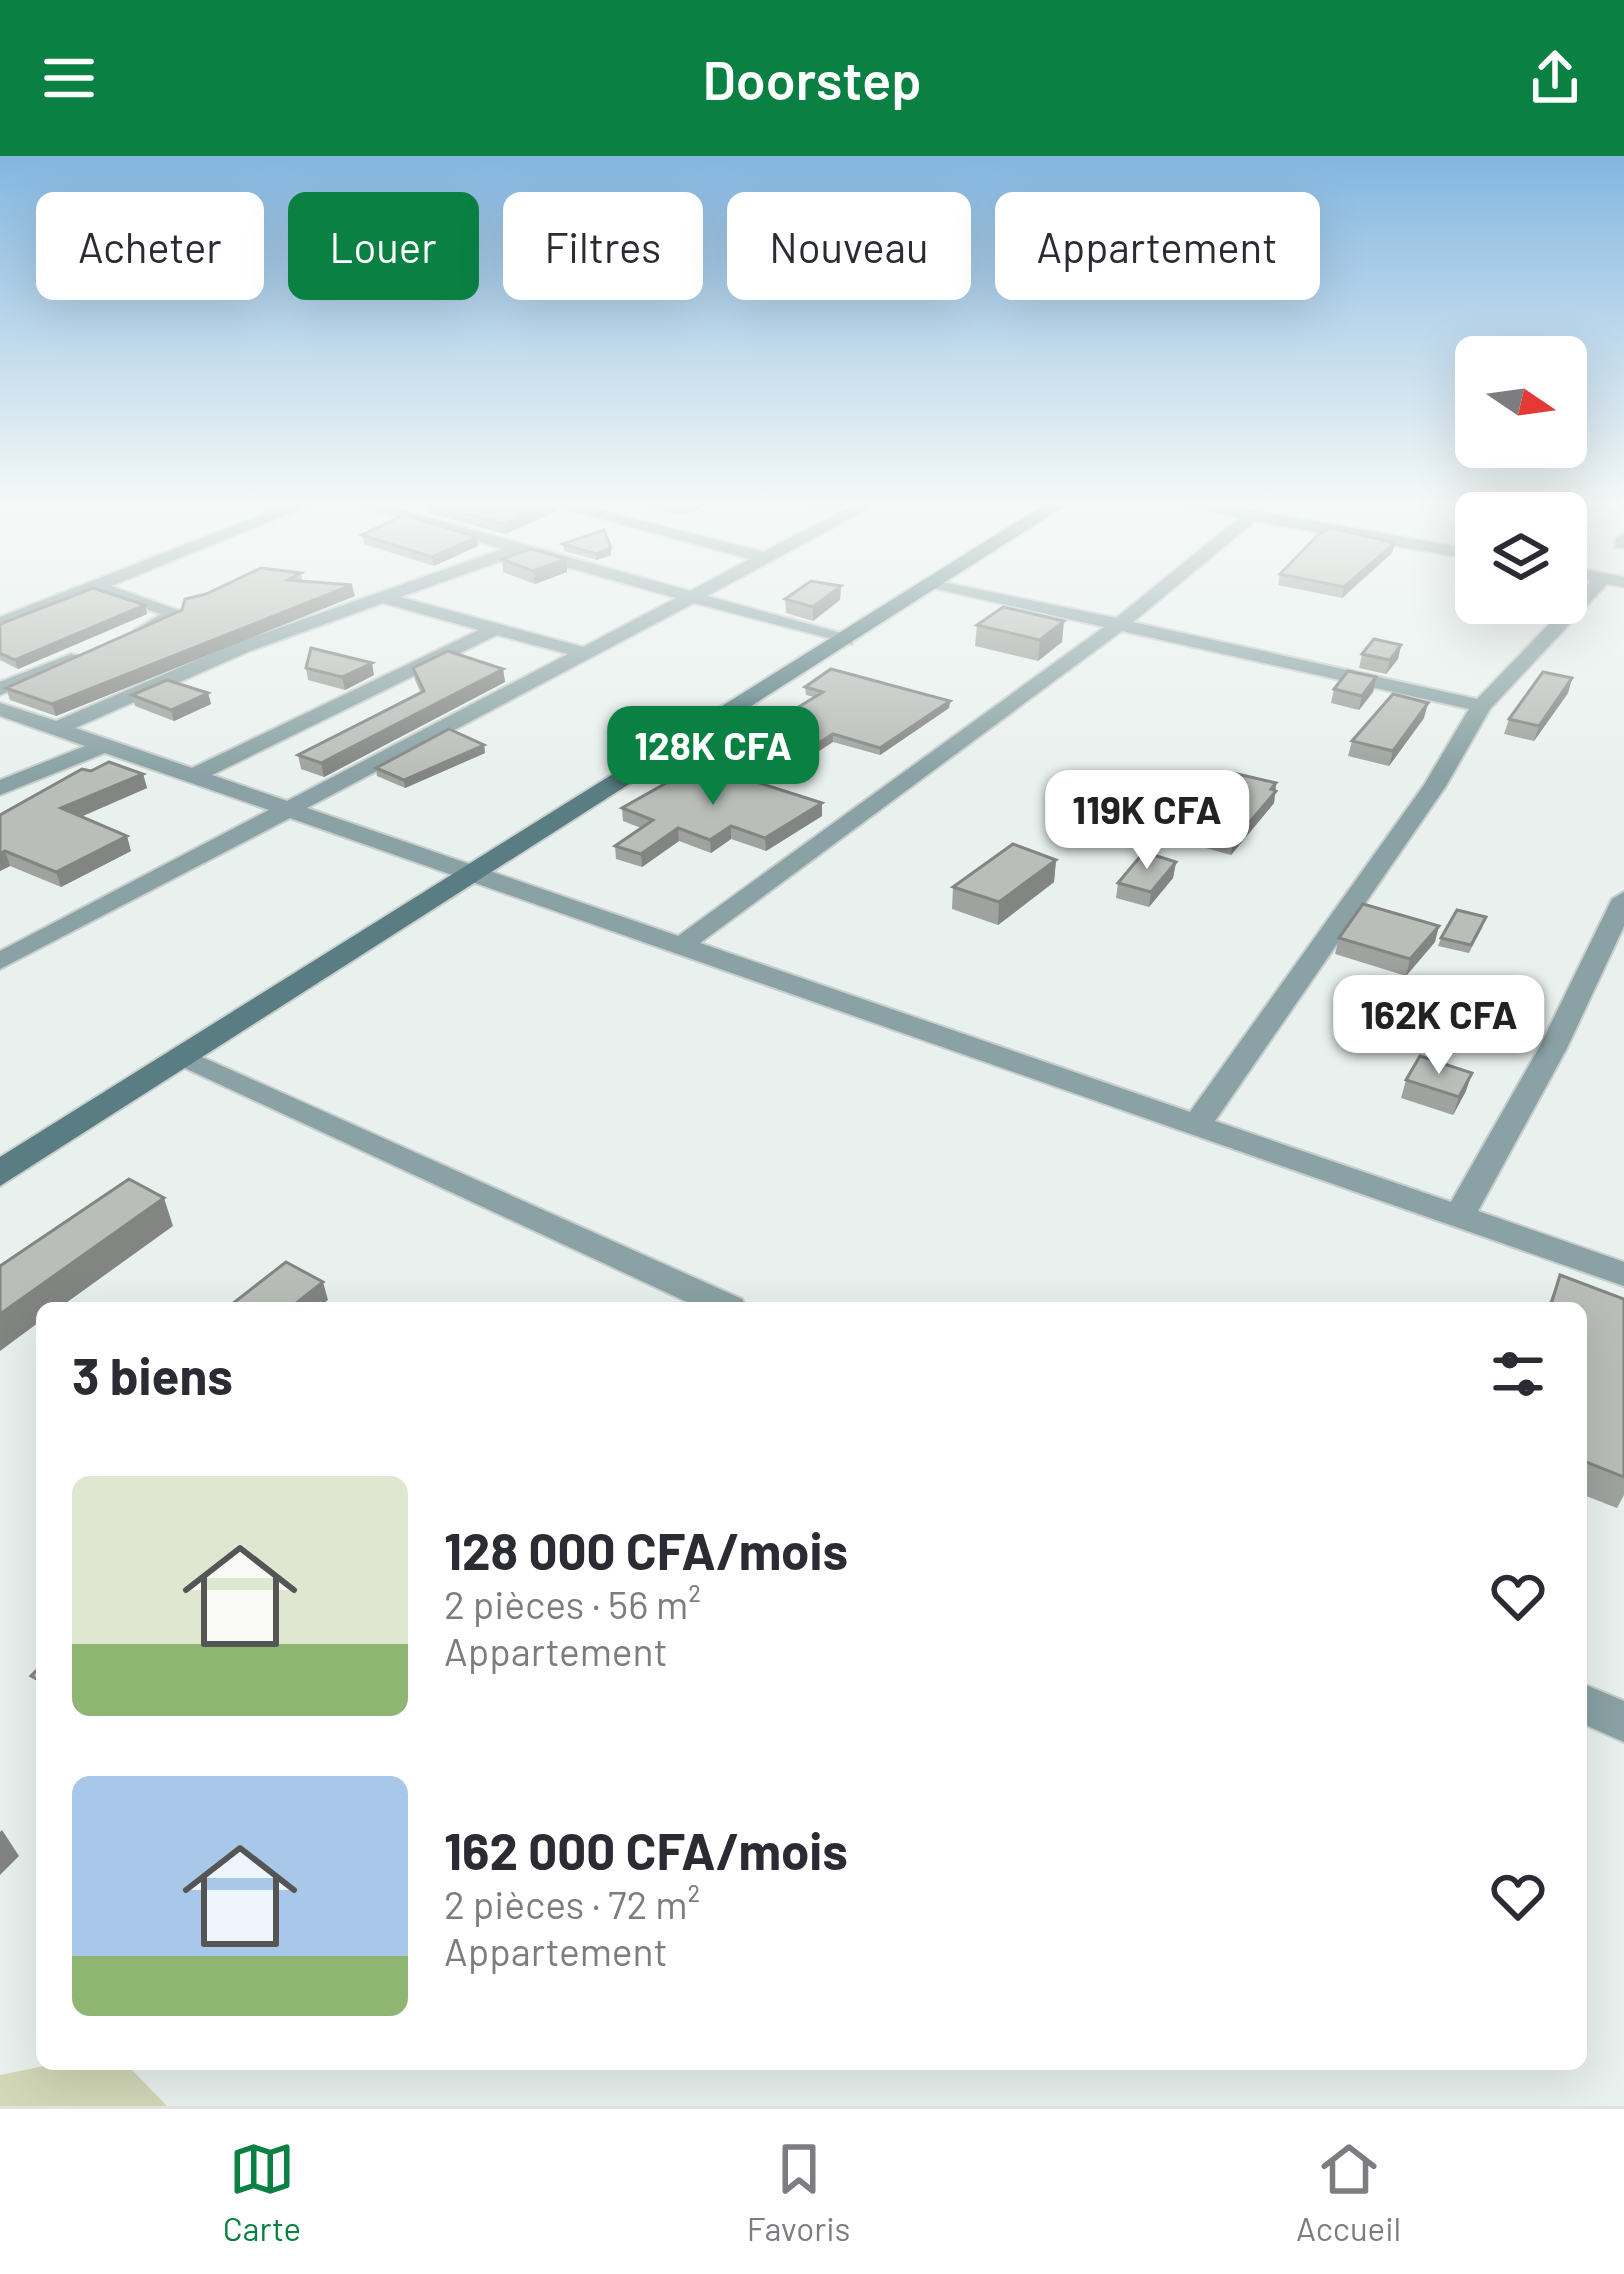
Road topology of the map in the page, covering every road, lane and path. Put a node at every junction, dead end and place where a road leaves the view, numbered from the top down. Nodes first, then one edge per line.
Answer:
1 (79, 592) edge
2 (112, 592) edge
3 (394, 592) edge
4 (674, 592) edge
5 (701, 592) edge
6 (920, 592) edge
7 (976, 592) edge
8 (1158, 592) edge
9 (1601, 592) edge
10 (379, 597) junction
11 (692, 597) junction
12 (0, 623) edge
13 (1120, 623) junction
14 (496, 629) junction
15 (129, 636) edge
16 (845, 640) junction
17 (108, 645) edge
18 (585, 653) junction
19 (0, 689) edge
20 (1481, 706) junction
21 (0, 709) edge
22 (56, 729) junction
23 (102, 746) junction
24 (195, 775) junction
25 (0, 788) edge
26 (286, 810) junction
27 (477, 873) junction
28 (1624, 899) edge
29 (683, 944) junction
30 (0, 961) edge
31 (184, 1057) junction
32 (1198, 1123) junction
33 (0, 1174) edge
34 (1460, 1215) junction
35 (1624, 1274) edge
36 (717, 1302) edge
37 (1587, 1705) edge
38 (1624, 1722) edge

1 - 12 street
2 - 15 street
3 - 10 street
4 - 11 street
5 - 11 street
6 - 16 main road
7 - 13 street
8 - 13 street
9 - 20 street
10 - 14 street
10 - 22 street
11 - 16 street
11 - 18 street
13 - 20 street
13 - 29 street
14 - 18 street
14 - 24 street
16 - 27 main road
17 - 19 street
18 - 26 street
20 - 32 street
21 - 22 street
22 - 23 street
23 - 24 street
23 - 25 street
24 - 26 street
26 - 27 street
26 - 30 street
27 - 29 street
27 - 31 main road
28 - 34 street
29 - 32 street
31 - 33 main road
31 - 36 street
32 - 34 street
34 - 35 street
37 - 38 street

